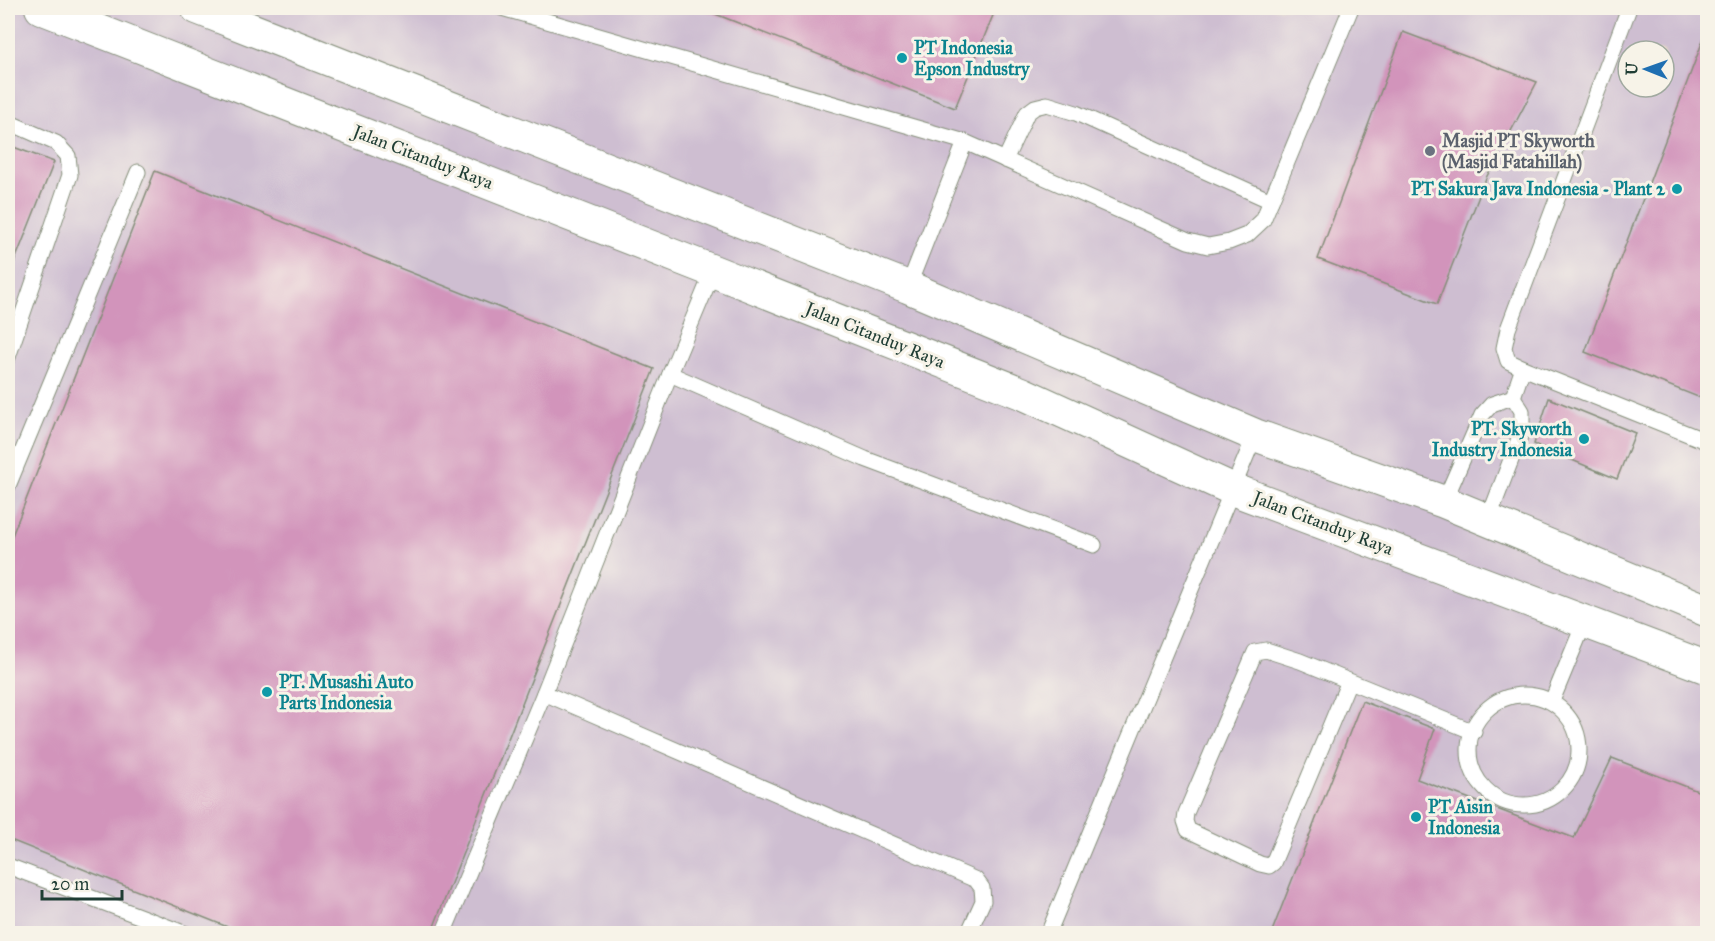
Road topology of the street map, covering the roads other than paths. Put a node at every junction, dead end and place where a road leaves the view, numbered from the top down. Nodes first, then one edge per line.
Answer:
1 (41, 8) edge
2 (197, 8) edge
3 (502, 8) edge
4 (1351, 8) edge
5 (1629, 8) edge
6 (8, 122) edge
7 (965, 142) junction
8 (1005, 160) junction
9 (138, 172) dead end
10 (1271, 201) junction
11 (713, 270) junction
12 (908, 287) junction
13 (8, 357) edge
14 (1523, 368) junction
15 (670, 374) junction
16 (1513, 397) junction
17 (1255, 435) junction
18 (1707, 442) edge
19 (8, 486) edge
20 (1232, 489) junction
21 (1444, 502) junction
22 (1488, 520) junction
23 (1094, 545) dead end
24 (1707, 611) edge
25 (1586, 621) junction
26 (1707, 668) edge
27 (1349, 681) junction
28 (544, 693) junction
29 (1552, 701) junction
30 (1474, 732) junction
31 (8, 866) edge
32 (186, 933) edge
33 (443, 933) edge
34 (969, 933) edge
35 (1048, 933) edge

1 - 11 street, Jalan Citanduy Raya
2 - 12 street
3 - 7 lane
4 - 10 lane
5 - 14 lane
6 - 13 lane
7 - 8 lane
7 - 12 lane
8 - 10 lane
8 - 10 lane
9 - 19 lane
11 - 15 lane
11 - 20 street, Jalan Citanduy Raya
12 - 17 street
14 - 16 lane
14 - 18 lane
15 - 23 lane
15 - 28 lane
16 - 21 lane
16 - 22 lane
17 - 20 lane
17 - 21 street
20 - 25 street, Jalan Citanduy Raya
20 - 35 lane
21 - 22 street
22 - 24 street
25 - 26 street, Jalan Citanduy Raya
25 - 29 lane
27 - 27 lane
27 - 30 lane
28 - 33 lane
28 - 34 lane
29 - 30 lane
29 - 30 lane
31 - 32 lane

